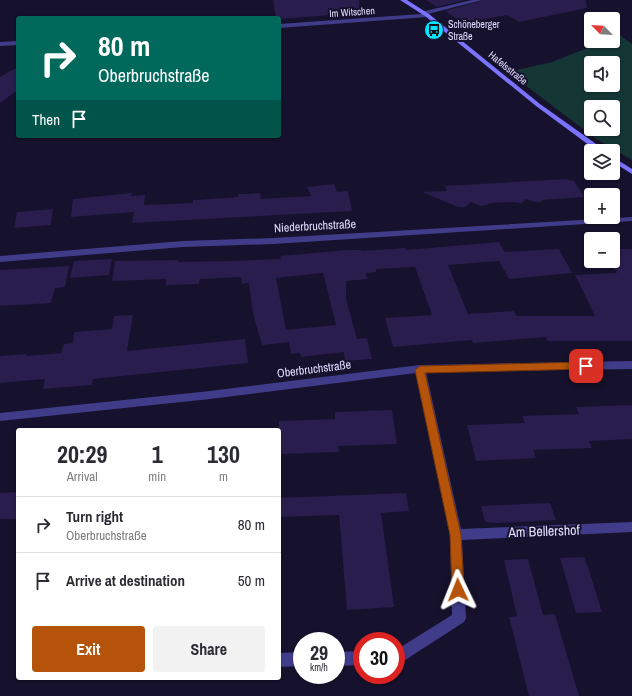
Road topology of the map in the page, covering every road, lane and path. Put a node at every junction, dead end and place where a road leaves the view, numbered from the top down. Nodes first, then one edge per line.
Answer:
1 (403, 0) edge
2 (479, 0) edge
3 (425, 14) junction
4 (281, 26) edge
5 (16, 43) edge
6 (0, 44) edge
7 (592, 144) edge
8 (620, 164) edge
9 (632, 172) edge
10 (632, 218) edge
11 (0, 259) edge
12 (632, 365) edge
13 (420, 370) junction
14 (0, 417) edge
15 (632, 527) edge
16 (456, 535) junction
17 (405, 653) edge
18 (293, 659) edge
19 (281, 660) edge

1 - 3 main road, Hafelsstraße
2 - 3 street
3 - 4 street, Im Witschen
3 - 7 main road, Hafelsstraße
5 - 6 street
8 - 9 main road
10 - 11 street, Niederbruchstraße
12 - 13 street, Oberbruchstraße
13 - 14 street, Oberbruchstraße
13 - 16 street
15 - 16 street, Am Bellershof
16 - 17 street
18 - 19 street

